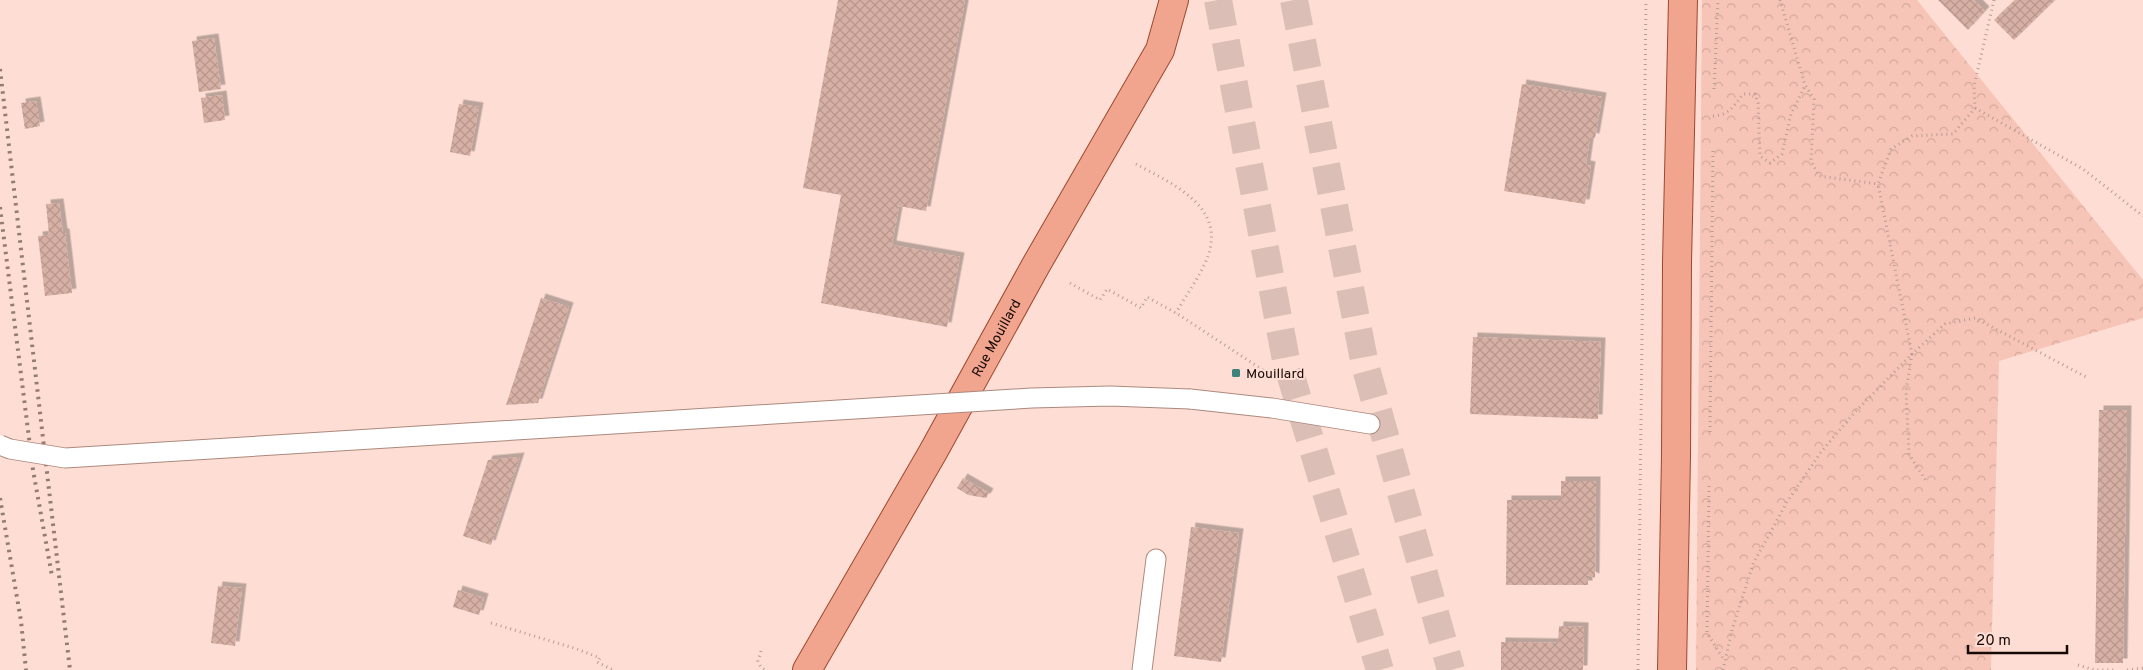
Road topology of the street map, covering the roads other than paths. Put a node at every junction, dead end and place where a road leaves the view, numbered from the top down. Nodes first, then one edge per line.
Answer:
1 (1174, 0) edge
2 (1683, 0) edge
3 (1370, 424) dead end
4 (0, 445) edge
5 (1156, 559) dead end
6 (807, 670) edge
7 (1142, 670) edge
8 (1672, 670) edge

1 - 6 main road, Rue Mouillard
2 - 8 main road
3 - 4 lane, bridge
5 - 7 lane

